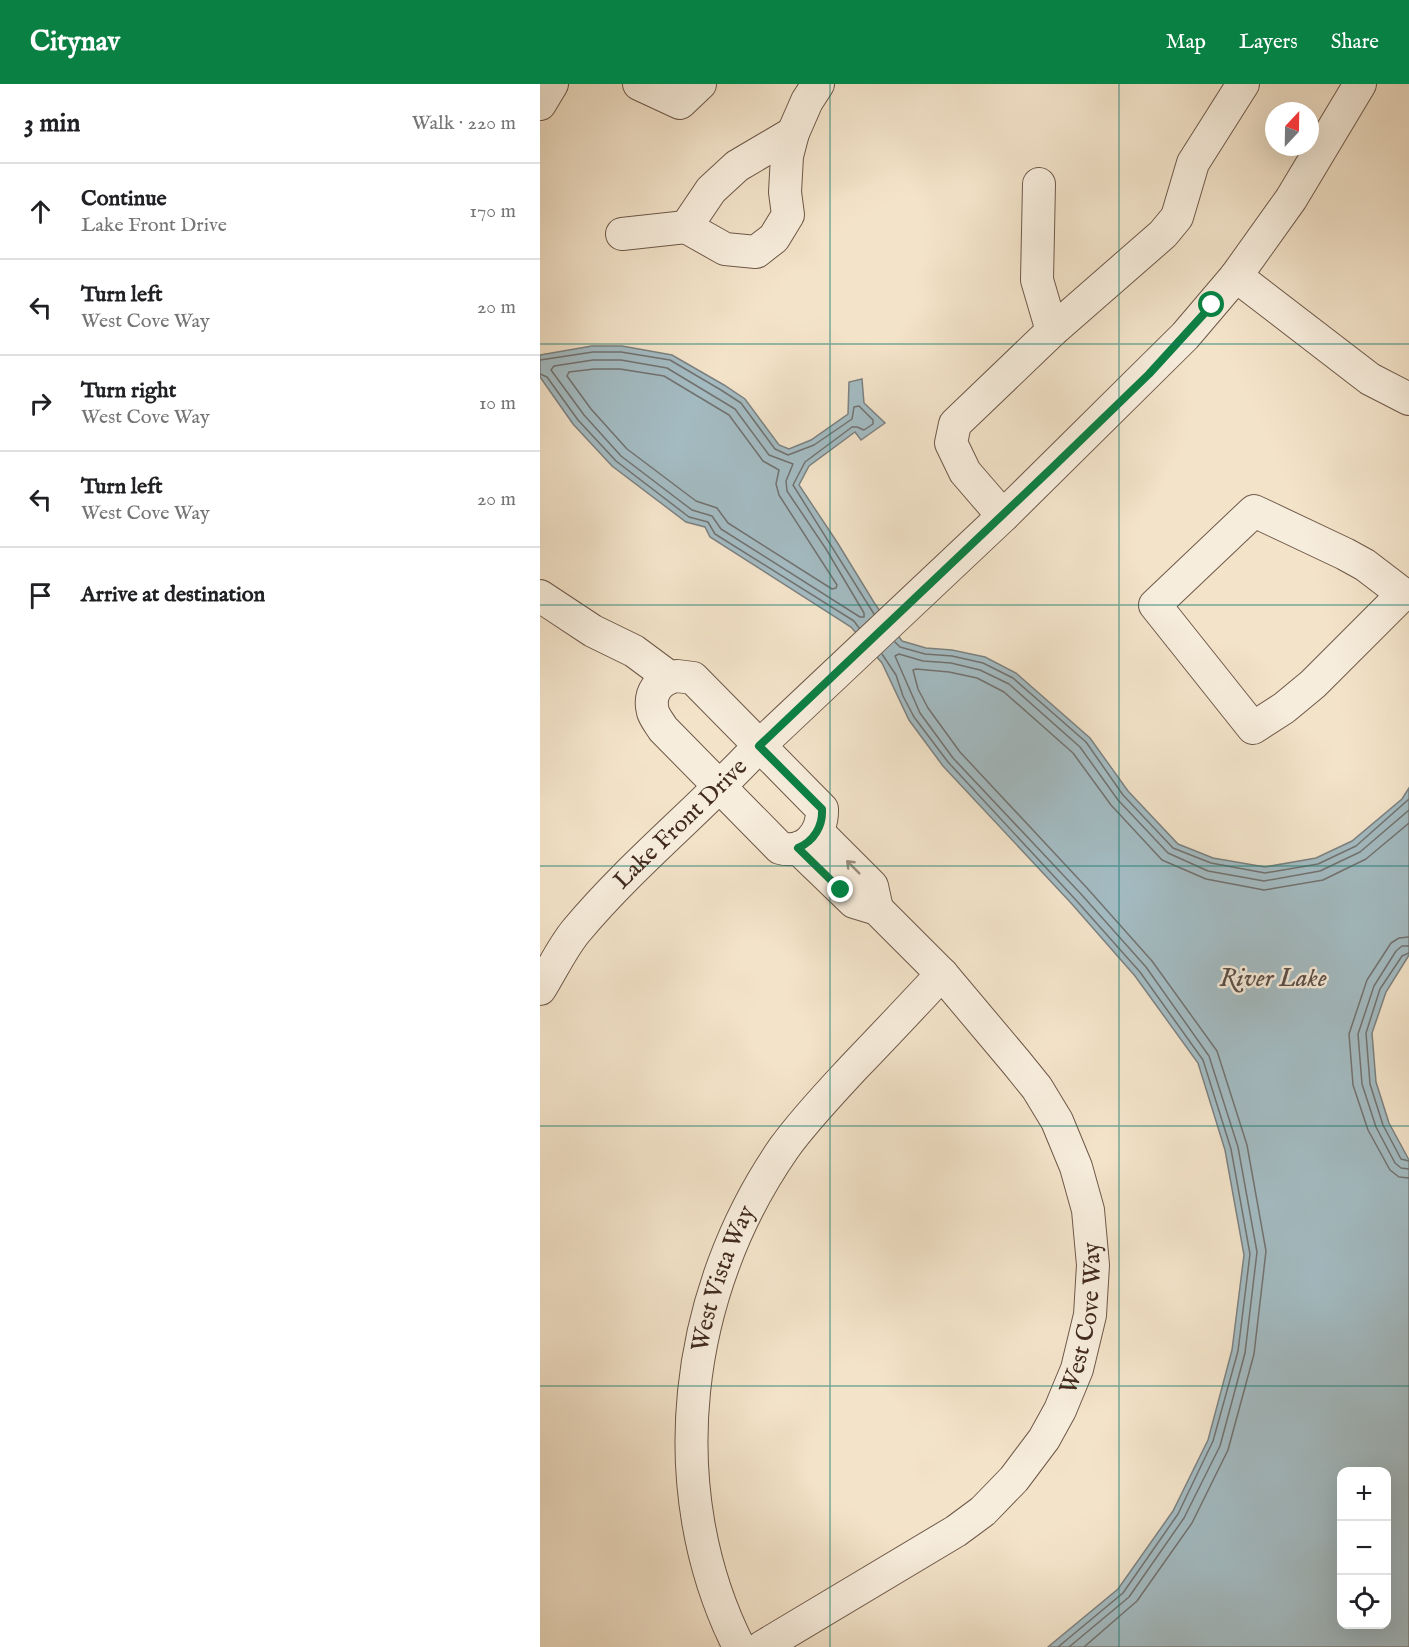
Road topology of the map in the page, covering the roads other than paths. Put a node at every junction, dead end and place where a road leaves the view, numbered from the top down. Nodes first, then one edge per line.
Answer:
1 (552, 84) edge
2 (639, 84) edge
3 (699, 84) edge
4 (818, 84) edge
5 (1243, 84) edge
6 (1360, 84) edge
7 (540, 104) edge
8 (793, 134) junction
9 (1040, 184) dead end
10 (686, 227) junction
11 (622, 234) dead end
12 (1236, 276) junction
13 (1052, 331) junction
14 (1409, 399) edge
15 (1003, 516) junction
16 (1406, 591) edge
17 (540, 596) edge
18 (661, 687) junction
19 (759, 746) junction
20 (718, 787) junction
21 (808, 840) junction
22 (942, 974) junction
23 (540, 989) edge
24 (739, 1647) edge
25 (762, 1647) edge

1 - 7 street
2 - 3 street
4 - 8 street
5 - 13 street
6 - 12 street, Lake Front Drive
8 - 10 street
8 - 10 street
9 - 13 street
10 - 11 street
12 - 14 street
12 - 15 street, Lake Front Drive
13 - 15 street
15 - 19 street, Lake Front Drive
16 - 16 street
17 - 18 street
18 - 19 street
18 - 20 street, West Cove Way
19 - 20 street, Lake Front Drive
19 - 21 street
20 - 21 street, West Cove Way
20 - 23 street, Lake Front Drive
21 - 22 street, West Cove Way
22 - 24 street, West Vista Way
22 - 25 street, West Cove Way

